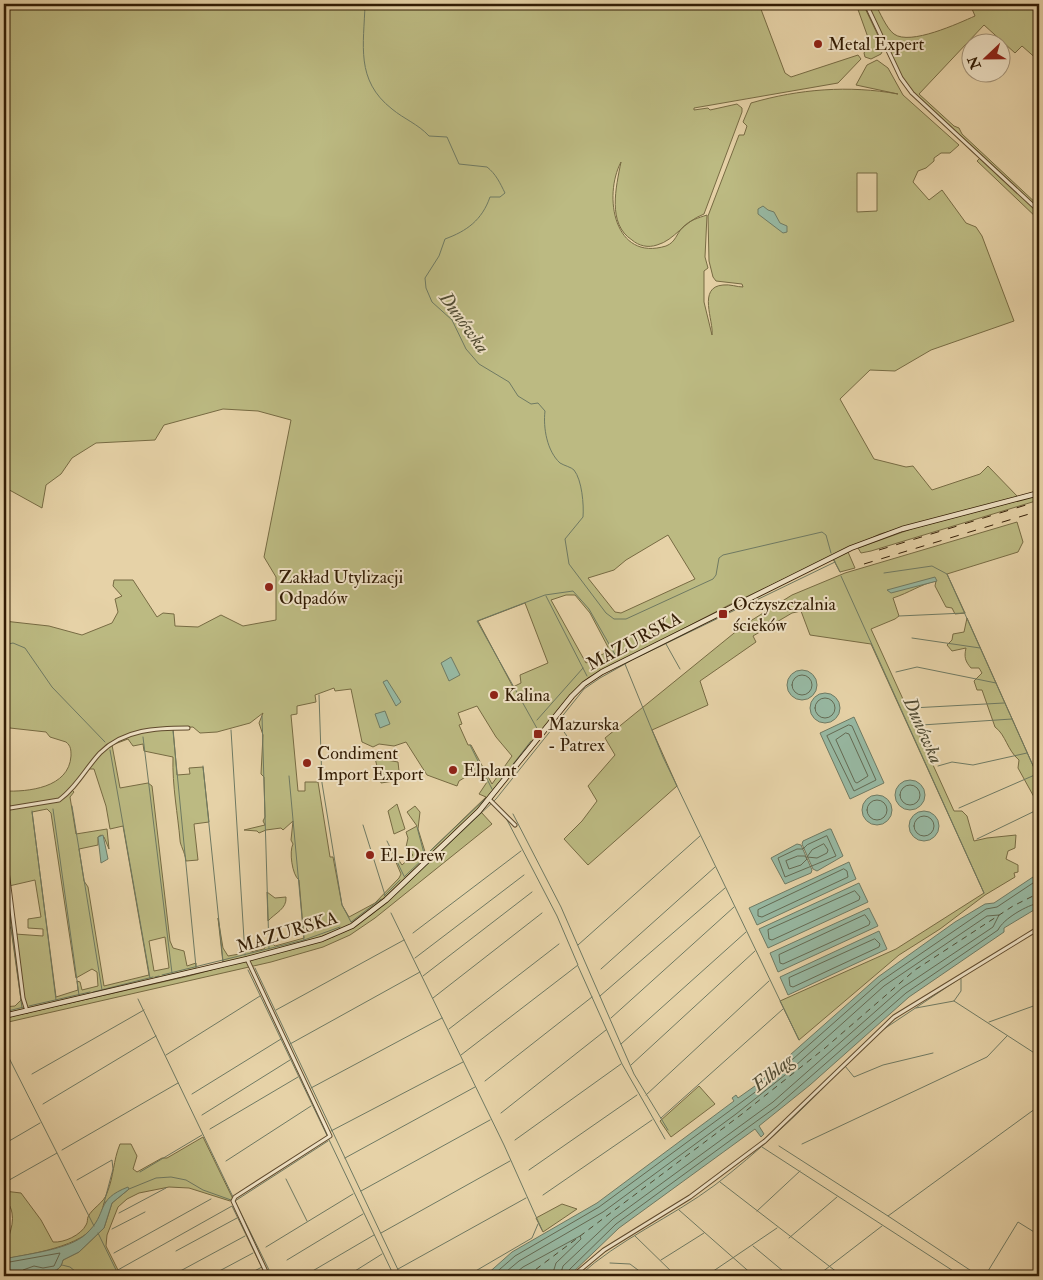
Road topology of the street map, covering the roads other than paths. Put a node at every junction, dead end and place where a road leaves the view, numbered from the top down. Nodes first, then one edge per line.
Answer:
1 (866, 4) edge
2 (1039, 211) edge
3 (1039, 493) edge
4 (188, 728) dead end
5 (490, 800) junction
6 (4, 809) edge
7 (515, 825) dead end
8 (4, 847) edge
9 (1039, 928) edge
10 (247, 959) junction
11 (27, 1011) junction
12 (4, 1016) edge
13 (268, 1276) edge
14 (573, 1276) edge

1 - 2 street
3 - 5 main road, MAZURSKA
4 - 6 street
5 - 7 street
5 - 10 main road, MAZURSKA
8 - 11 street
9 - 14 street
10 - 11 main road, MAZURSKA
10 - 13 street
11 - 12 main road, MAZURSKA

